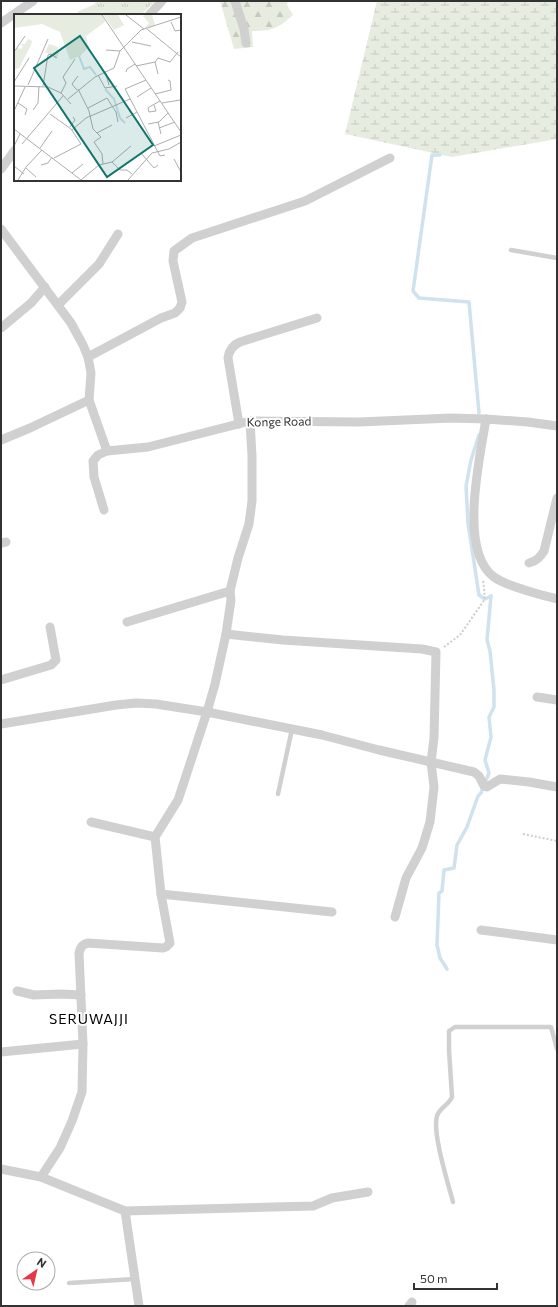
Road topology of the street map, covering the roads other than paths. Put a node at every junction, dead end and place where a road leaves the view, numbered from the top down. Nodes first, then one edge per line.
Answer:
1 (33, 1) edge
2 (162, 1) edge
3 (235, 1) edge
4 (14, 14) edge
5 (14, 14) edge
6 (150, 14) edge
7 (1, 23) edge
8 (246, 43) dead end
9 (14, 151) edge
10 (390, 158) dead end
11 (1, 169) edge
12 (1, 229) edge
13 (118, 234) dead end
14 (511, 250) dead end
15 (557, 258) edge
16 (45, 287) junction
17 (58, 305) junction
18 (318, 318) dead end
19 (1, 328) edge
20 (88, 357) junction
21 (89, 400) junction
22 (486, 419) junction
23 (250, 421) junction
24 (239, 424) junction
25 (557, 426) edge
26 (1, 440) edge
27 (107, 451) junction
28 (557, 498) edge
29 (104, 510) dead end
30 (529, 563) dead end
31 (230, 591) junction
32 (557, 599) edge
33 (127, 622) dead end
34 (50, 628) dead end
35 (226, 634) junction
36 (1, 680) edge
37 (537, 697) dead end
38 (557, 700) edge
39 (207, 712) junction
40 (1, 724) edge
41 (292, 729) junction
42 (431, 762) junction
43 (557, 787) edge
44 (278, 794) dead end
45 (91, 822) dead end
46 (155, 837) junction
47 (161, 894) junction
48 (332, 912) dead end
49 (394, 917) dead end
50 (481, 930) dead end
51 (557, 940) edge
52 (17, 990) dead end
53 (81, 995) junction
54 (83, 1044) junction
55 (557, 1049) edge
56 (1, 1052) edge
57 (1, 1169) edge
58 (41, 1177) junction
59 (368, 1192) dead end
60 (453, 1202) dead end
61 (125, 1211) junction
62 (135, 1279) junction
63 (69, 1283) dead end
64 (139, 1306) edge

1 - 5 street
2 - 6 street
3 - 8 street
4 - 7 street
9 - 11 street
10 - 20 street
12 - 16 street
13 - 17 street
14 - 15 lane
16 - 17 street
16 - 19 street
17 - 20 street
18 - 24 street
20 - 21 street
21 - 26 street
21 - 27 street
22 - 23 street, Konge Road
22 - 25 street, Konge Road
22 - 32 street
23 - 24 street, Konge Road
23 - 31 street
24 - 27 street, Konge Road
27 - 29 street
28 - 30 street
31 - 33 street
31 - 35 street
34 - 36 street
35 - 39 street
35 - 42 street
37 - 38 street
39 - 40 street
39 - 41 street
39 - 46 street
41 - 42 street
41 - 44 lane
42 - 43 street
42 - 49 street
45 - 46 street
46 - 47 street
47 - 48 street
47 - 53 street
50 - 51 street
52 - 53 street
53 - 54 street
54 - 56 street
54 - 58 street
55 - 60 lane
57 - 58 street
58 - 61 street
59 - 61 street
61 - 62 street
62 - 63 lane
62 - 64 street

